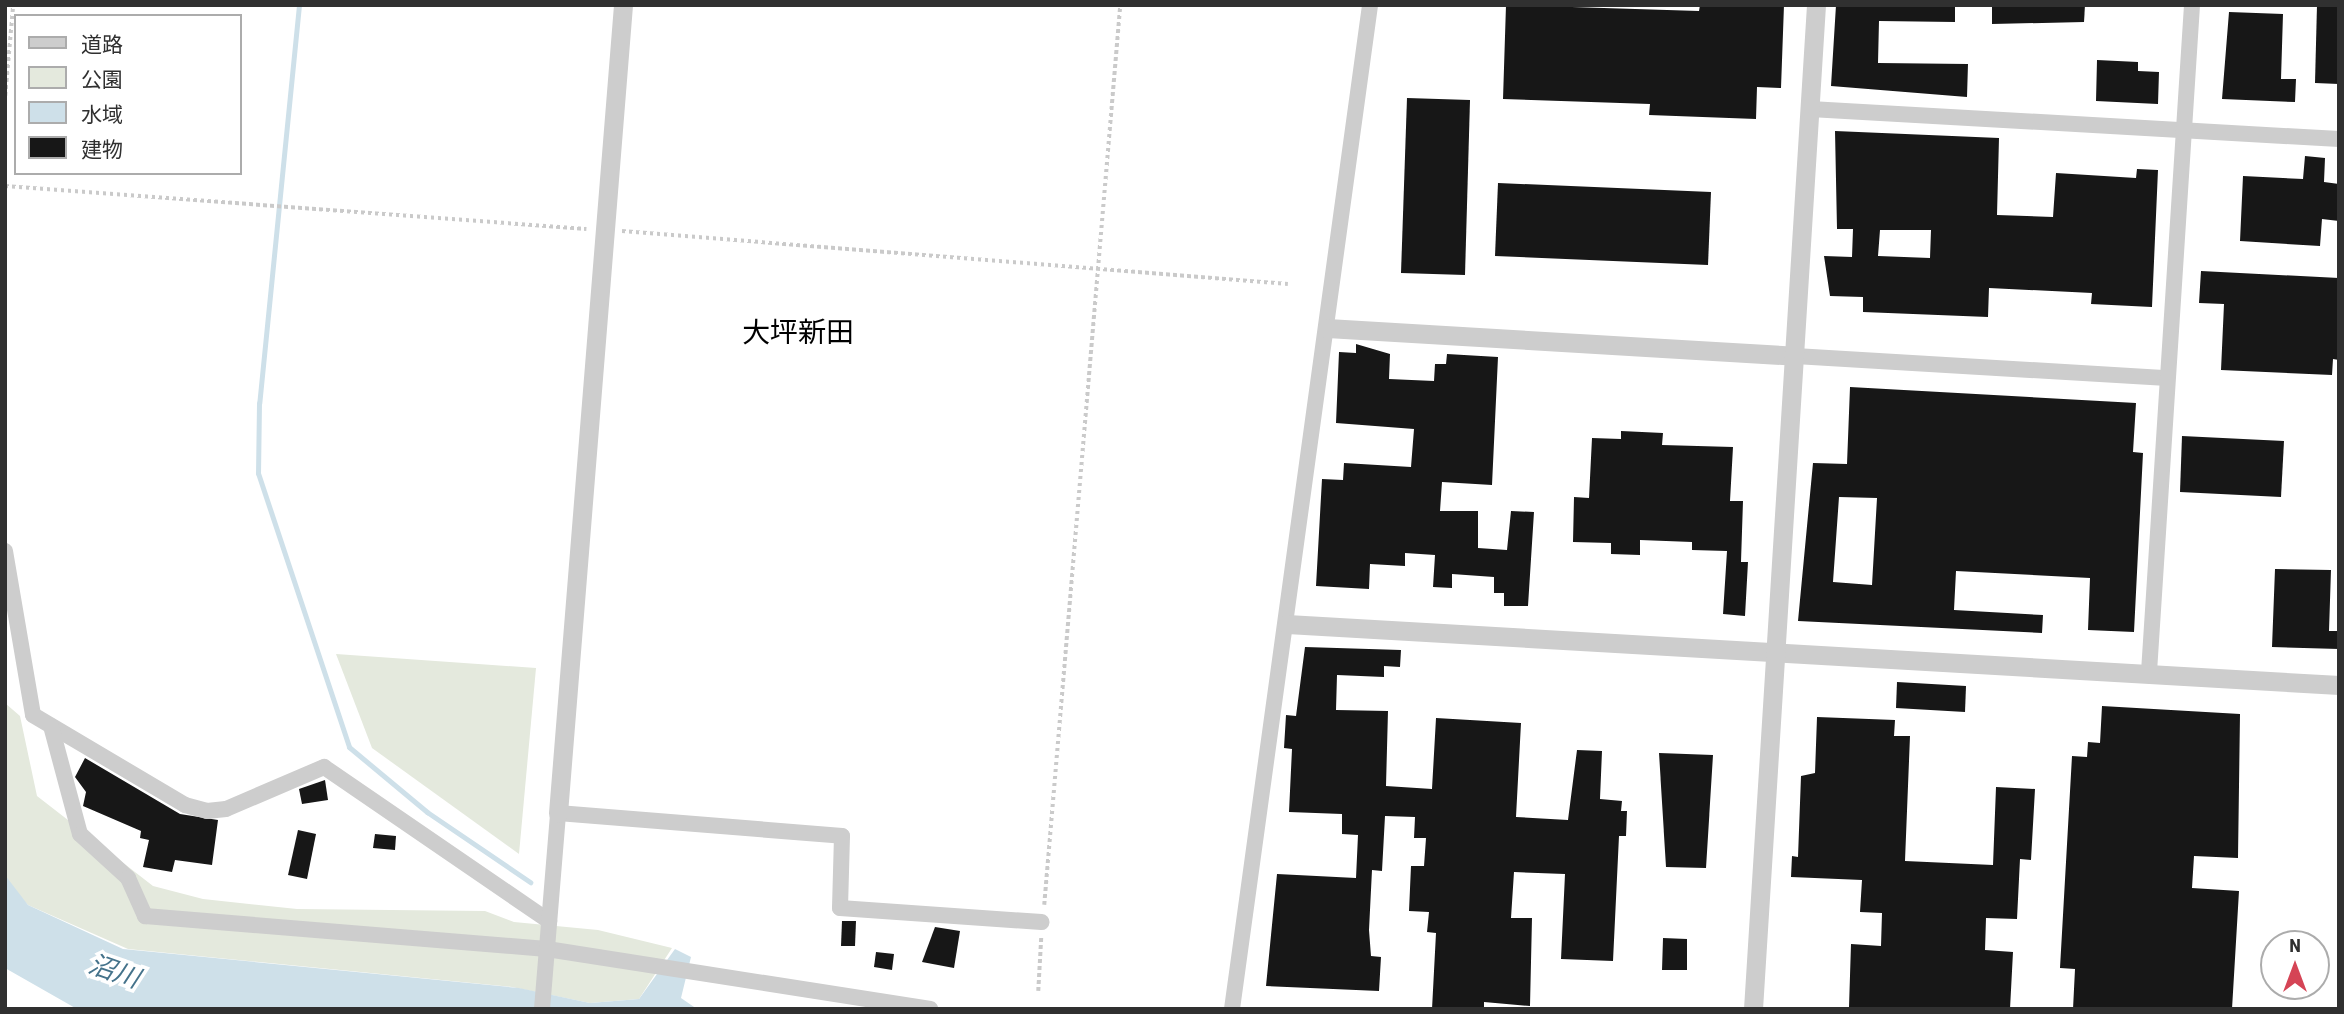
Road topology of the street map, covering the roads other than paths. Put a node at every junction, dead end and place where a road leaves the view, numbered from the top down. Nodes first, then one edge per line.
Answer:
1 (623, 5) edge
2 (1370, 5) edge
3 (1816, 5) edge
4 (2192, 5) edge
5 (1810, 109) junction
6 (2185, 131) junction
7 (2339, 139) edge
8 (1327, 328) junction
9 (1795, 356) junction
10 (2167, 379) junction
11 (5, 551) edge
12 (1287, 624) junction
13 (1776, 651) junction
14 (2149, 672) junction
15 (2339, 685) edge
16 (51, 726) junction
17 (558, 813) junction
18 (549, 921) junction
19 (1042, 922) road end
20 (547, 949) junction
21 (542, 1009) edge
22 (930, 1009) edge
23 (1232, 1009) edge
24 (1753, 1009) edge

1 - 17 street
2 - 8 street
3 - 5 street
4 - 6 street
5 - 6 street
5 - 9 street
6 - 7 street
6 - 10 street
8 - 9 street
8 - 12 street
9 - 10 street
9 - 13 street
10 - 14 street
11 - 16 street
12 - 13 street
12 - 23 street
13 - 14 street
13 - 24 street
14 - 15 street
16 - 18 street
16 - 20 street
17 - 18 street
17 - 19 street
18 - 20 street
20 - 21 street
20 - 22 street

